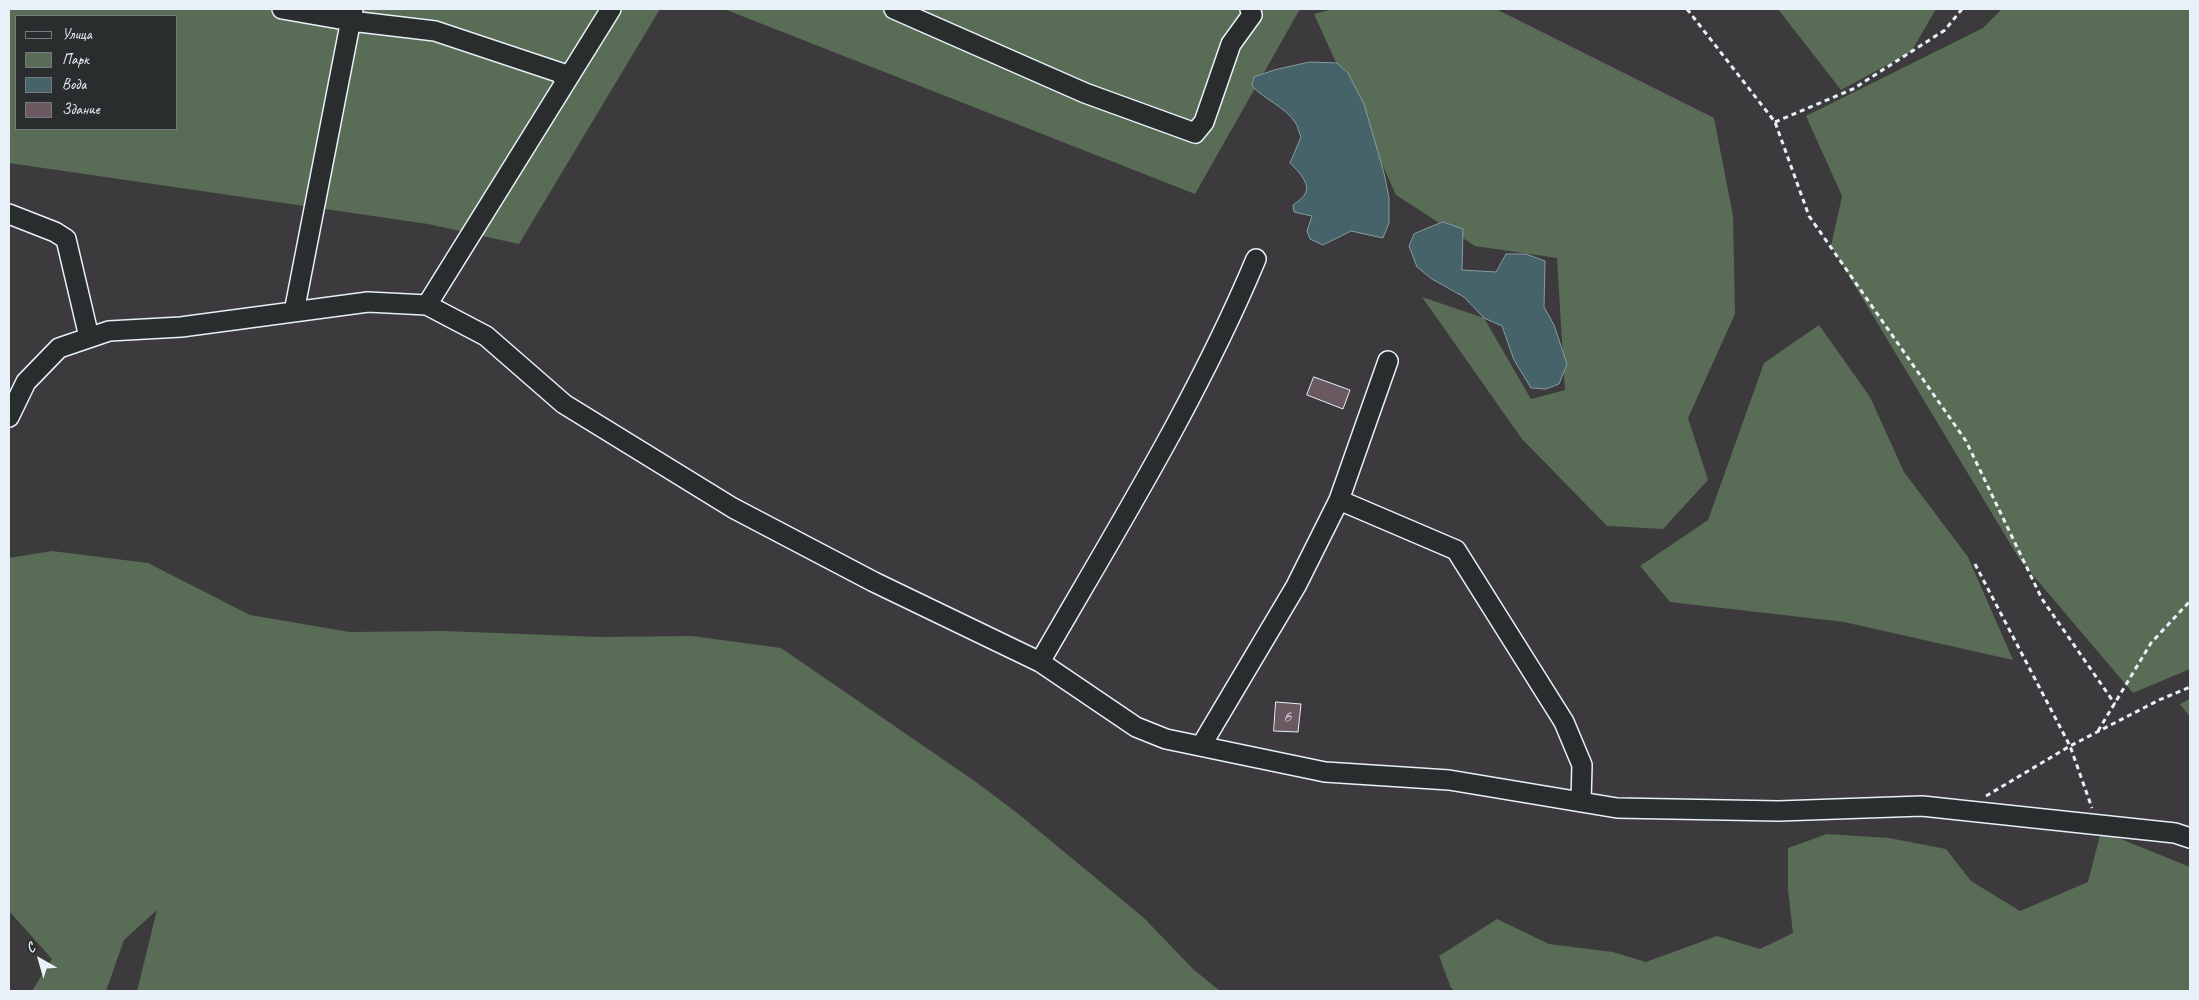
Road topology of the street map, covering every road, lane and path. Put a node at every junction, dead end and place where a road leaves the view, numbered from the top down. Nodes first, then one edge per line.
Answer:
1 (282, 9) edge
2 (611, 9) edge
3 (894, 9) edge
4 (1250, 9) edge
5 (1687, 9) edge
6 (1962, 9) edge
7 (352, 15) edge
8 (565, 83) junction
9 (1775, 122) junction
10 (9, 214) edge
11 (1256, 259) dead end
12 (427, 305) junction
13 (294, 312) junction
14 (89, 337) junction
15 (1388, 361) dead end
16 (9, 417) edge
17 (1339, 500) junction
18 (1975, 564) dead end
19 (2190, 601) edge
20 (1040, 662) junction
21 (2190, 687) edge
22 (2114, 704) junction
23 (2098, 732) junction
24 (1201, 746) junction
25 (2070, 746) junction
26 (1581, 802) junction
27 (1970, 811) junction
28 (2098, 825) junction
29 (2190, 838) edge

1 - 7 street
2 - 8 street
3 - 4 street
5 - 9 path
6 - 9 path
7 - 8 street
7 - 13 street
8 - 12 street
9 - 22 path
10 - 14 street
11 - 20 street
12 - 13 street
12 - 20 street
13 - 14 street
14 - 16 street
15 - 17 street
17 - 24 street
17 - 26 street
18 - 25 path
19 - 22 path
20 - 24 street
21 - 23 path
22 - 23 path
23 - 25 path
24 - 26 street
25 - 27 path
25 - 28 path
26 - 27 street
27 - 28 street
28 - 29 street

